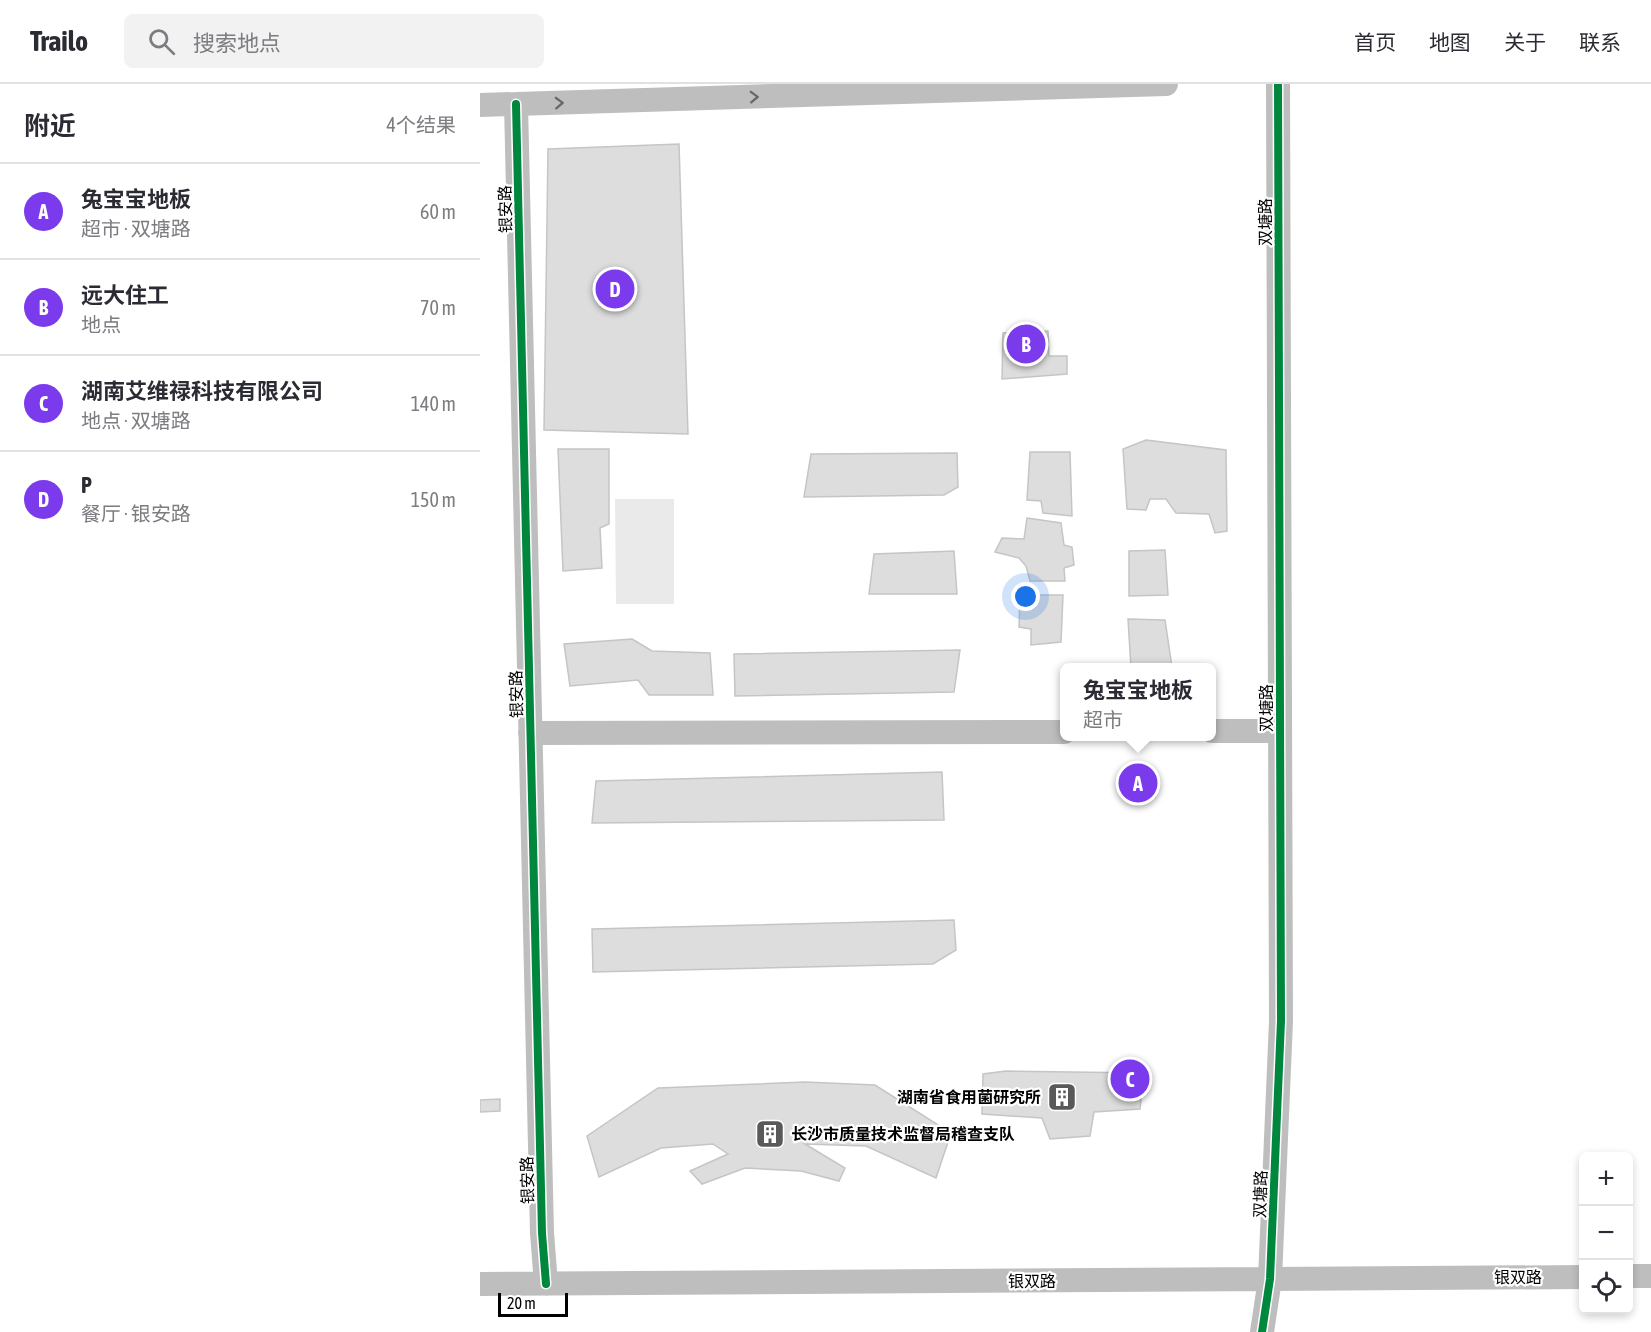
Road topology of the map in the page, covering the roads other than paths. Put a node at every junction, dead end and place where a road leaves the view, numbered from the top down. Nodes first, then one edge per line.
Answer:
1 (1167, 84) edge
2 (1278, 84) edge
3 (516, 104) junction
4 (480, 105) edge
5 (1216, 731) edge
6 (1280, 731) junction
7 (1060, 732) edge
8 (531, 733) junction
9 (1633, 1276) edge
10 (1651, 1276) edge
11 (1579, 1277) edge
12 (1270, 1279) junction
13 (480, 1284) edge
14 (546, 1284) junction
15 (1262, 1332) edge

3 -> 1 street
2 - 6 street, 双塘路
3 - 4 street
3 - 8 street, 银安路
5 - 6 street
6 - 12 street, 双塘路
7 - 8 street
8 - 14 street, 银安路
9 - 10 street
11 - 12 street, 银双路
12 - 14 street, 银双路
12 - 15 street, 双塘路
13 - 14 street, 银双路

